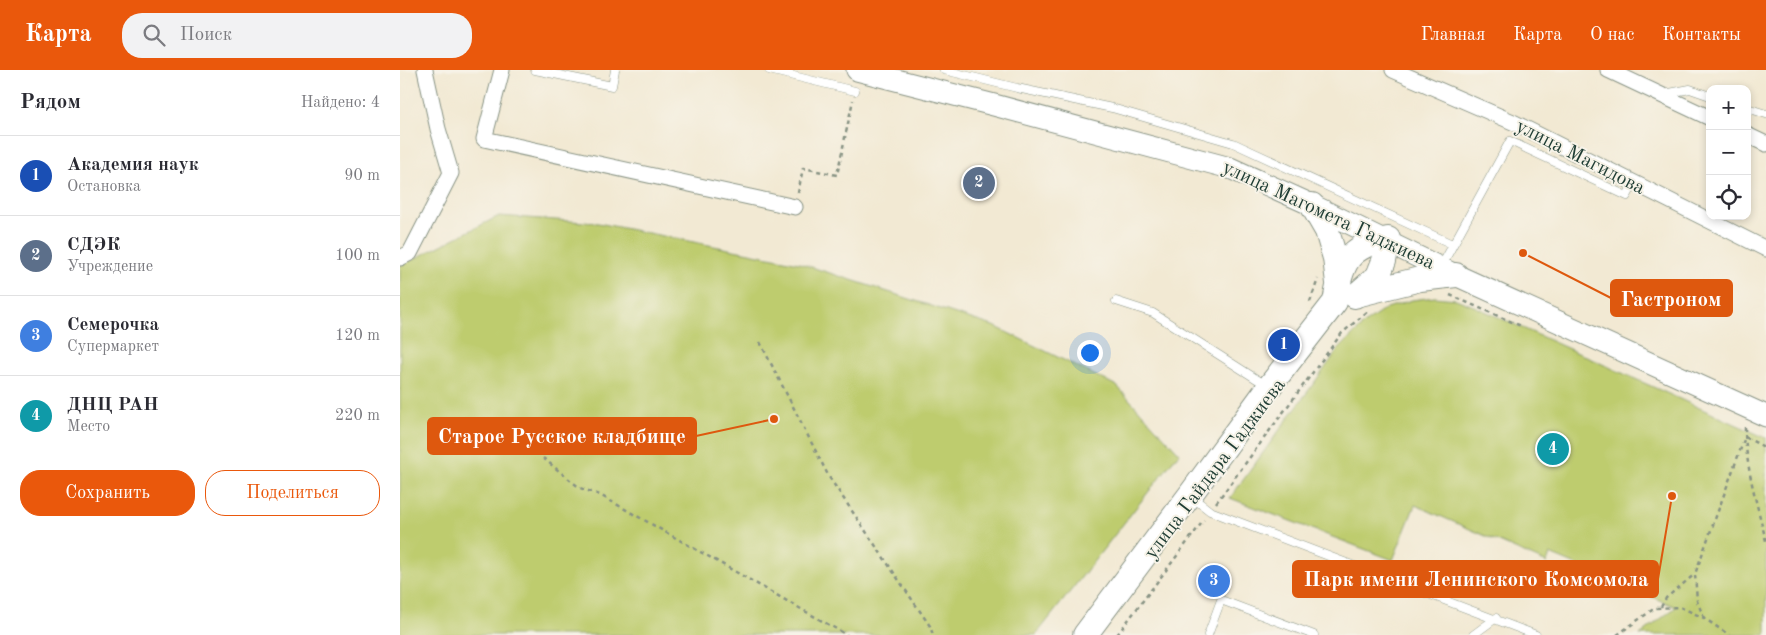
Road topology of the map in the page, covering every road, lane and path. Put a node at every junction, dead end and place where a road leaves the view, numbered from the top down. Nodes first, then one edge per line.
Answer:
1 (425, 70) edge
2 (502, 70) edge
3 (534, 70) edge
4 (615, 70) edge
5 (770, 70) edge
6 (857, 70) edge
7 (872, 70) edge
8 (944, 70) edge
9 (1393, 70) edge
10 (1608, 70) edge
11 (855, 91) joint
12 (1660, 94) junction
13 (1706, 95) edge
14 (1751, 109) edge
15 (1766, 114) edge
16 (1706, 116) edge
17 (1751, 137) edge
18 (1766, 144) edge
19 (1634, 183) junction
20 (1312, 205) junction
21 (795, 207) joint
22 (1386, 240) junction
23 (1452, 244) junction
24 (1766, 249) edge
25 (405, 255) edge
26 (1448, 278) junction
27 (1349, 298) junction
28 (1116, 301) dead end
29 (1525, 327) dead end
30 (760, 342) dead end
31 (1271, 387) junction
32 (1761, 420) edge
33 (1745, 437) junction
34 (1766, 448) edge
35 (543, 458) dead end
36 (1201, 504) junction
37 (1766, 541) edge
38 (1696, 574) junction
39 (1661, 608) junction
40 (1496, 618) junction
41 (1704, 618) junction
42 (846, 635) edge
43 (933, 635) edge
44 (1085, 635) edge
45 (1089, 635) edge
46 (1117, 635) edge
47 (1208, 635) edge
48 (1314, 635) edge
49 (1473, 635) edge
50 (1536, 635) edge
51 (1617, 635) edge
52 (1728, 635) edge

1 - 25 street
2 - 21 street
3 - 4 lane
5 - 11 lane
6 - 20 main road, улица Магомета Гаджиева
7 - 22 main road, улица Магомета Гаджиева
8 - 23 lane
9 - 19 street, улица Магидова
10 - 12 street
11 - 21 path
12 - 13 lane
12 - 16 street
14 - 15 lane
17 - 18 street
19 - 23 lane
19 - 24 street, улица Магидова
20 - 22 main road, улица Магомета Гаджиева
20 - 27 main road
22 - 26 main road, улица Магомета Гаджиева
22 - 27 main road
22 - 27 main road
23 - 26 lane
26 - 27 main road, улица Гайдара Гаджиева
26 - 29 path
26 - 32 main road, улица Магомета Гаджиева
27 - 31 main road, улица Гайдара Гаджиева
27 - 36 path
28 - 31 lane
30 - 43 path
31 - 36 main road, улица Гайдара Гаджиева
31 - 44 main road, улица Гайдара Гаджиева
32 - 33 path
33 - 34 path
33 - 37 path
33 - 38 path
35 - 42 path
36 - 40 lane
36 - 45 main road, улица Гайдара Гаджиева
36 - 46 path
38 - 39 path
38 - 41 path
39 - 41 path
39 - 51 path
40 - 49 lane
40 - 50 lane
41 - 52 path
47 - 48 lane

